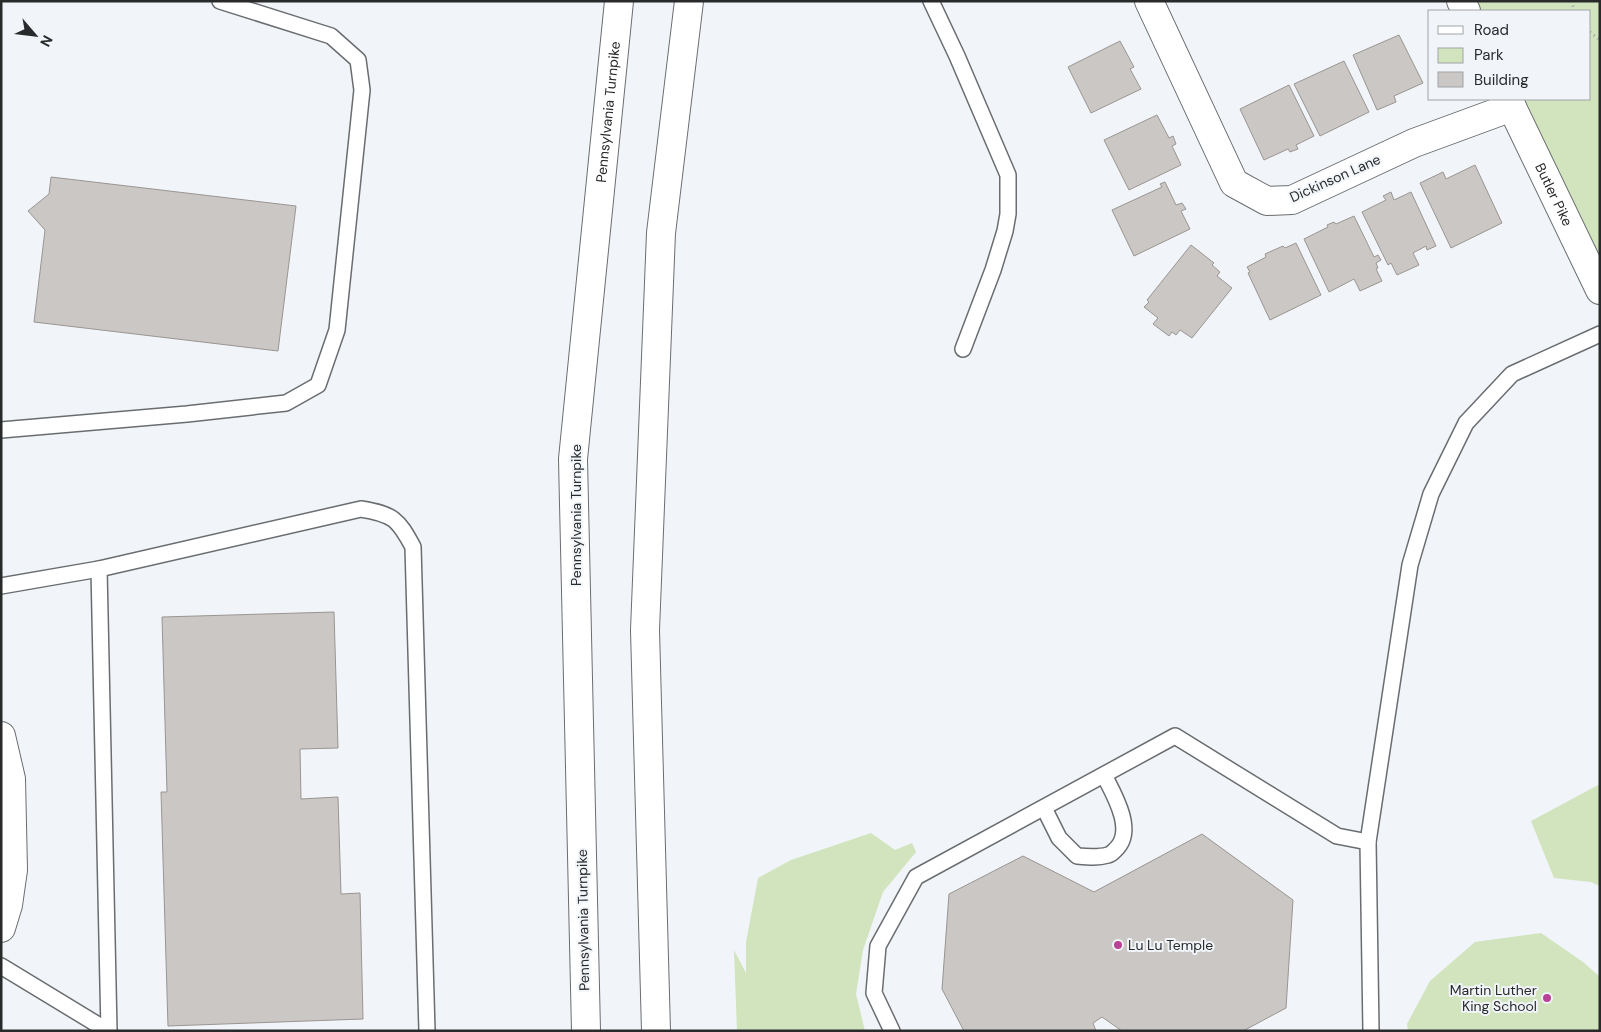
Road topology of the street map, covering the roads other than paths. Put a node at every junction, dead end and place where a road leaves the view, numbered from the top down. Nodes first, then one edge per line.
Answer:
1 (220, 1) edge
2 (619, 1) edge
3 (690, 1) edge
4 (931, 1) edge
5 (1149, 1) edge
6 (1510, 103) edge
7 (1600, 290) edge
8 (1600, 334) edge
9 (962, 349) dead end
10 (1, 430) edge
11 (99, 569) junction
12 (1, 586) edge
13 (1, 736) edge
14 (1104, 775) junction
15 (1044, 808) junction
16 (1368, 842) junction
17 (1, 928) edge
18 (1, 966) edge
19 (108, 1031) edge
20 (427, 1031) edge
21 (586, 1031) edge
22 (656, 1031) edge
23 (892, 1031) edge
24 (1371, 1031) edge

1 - 10 lane
2 - 21 main road, Pennsylvania Turnpike
3 - 22 main road
4 - 9 lane
5 - 6 main road, Dickinson Lane
6 - 7 main road, Butler Pike
8 - 16 lane
11 - 12 lane
11 - 19 lane
11 - 20 lane
13 - 17 main road
14 - 15 lane
14 - 15 lane
14 - 16 lane
15 - 23 lane
16 - 24 lane
18 - 19 lane

